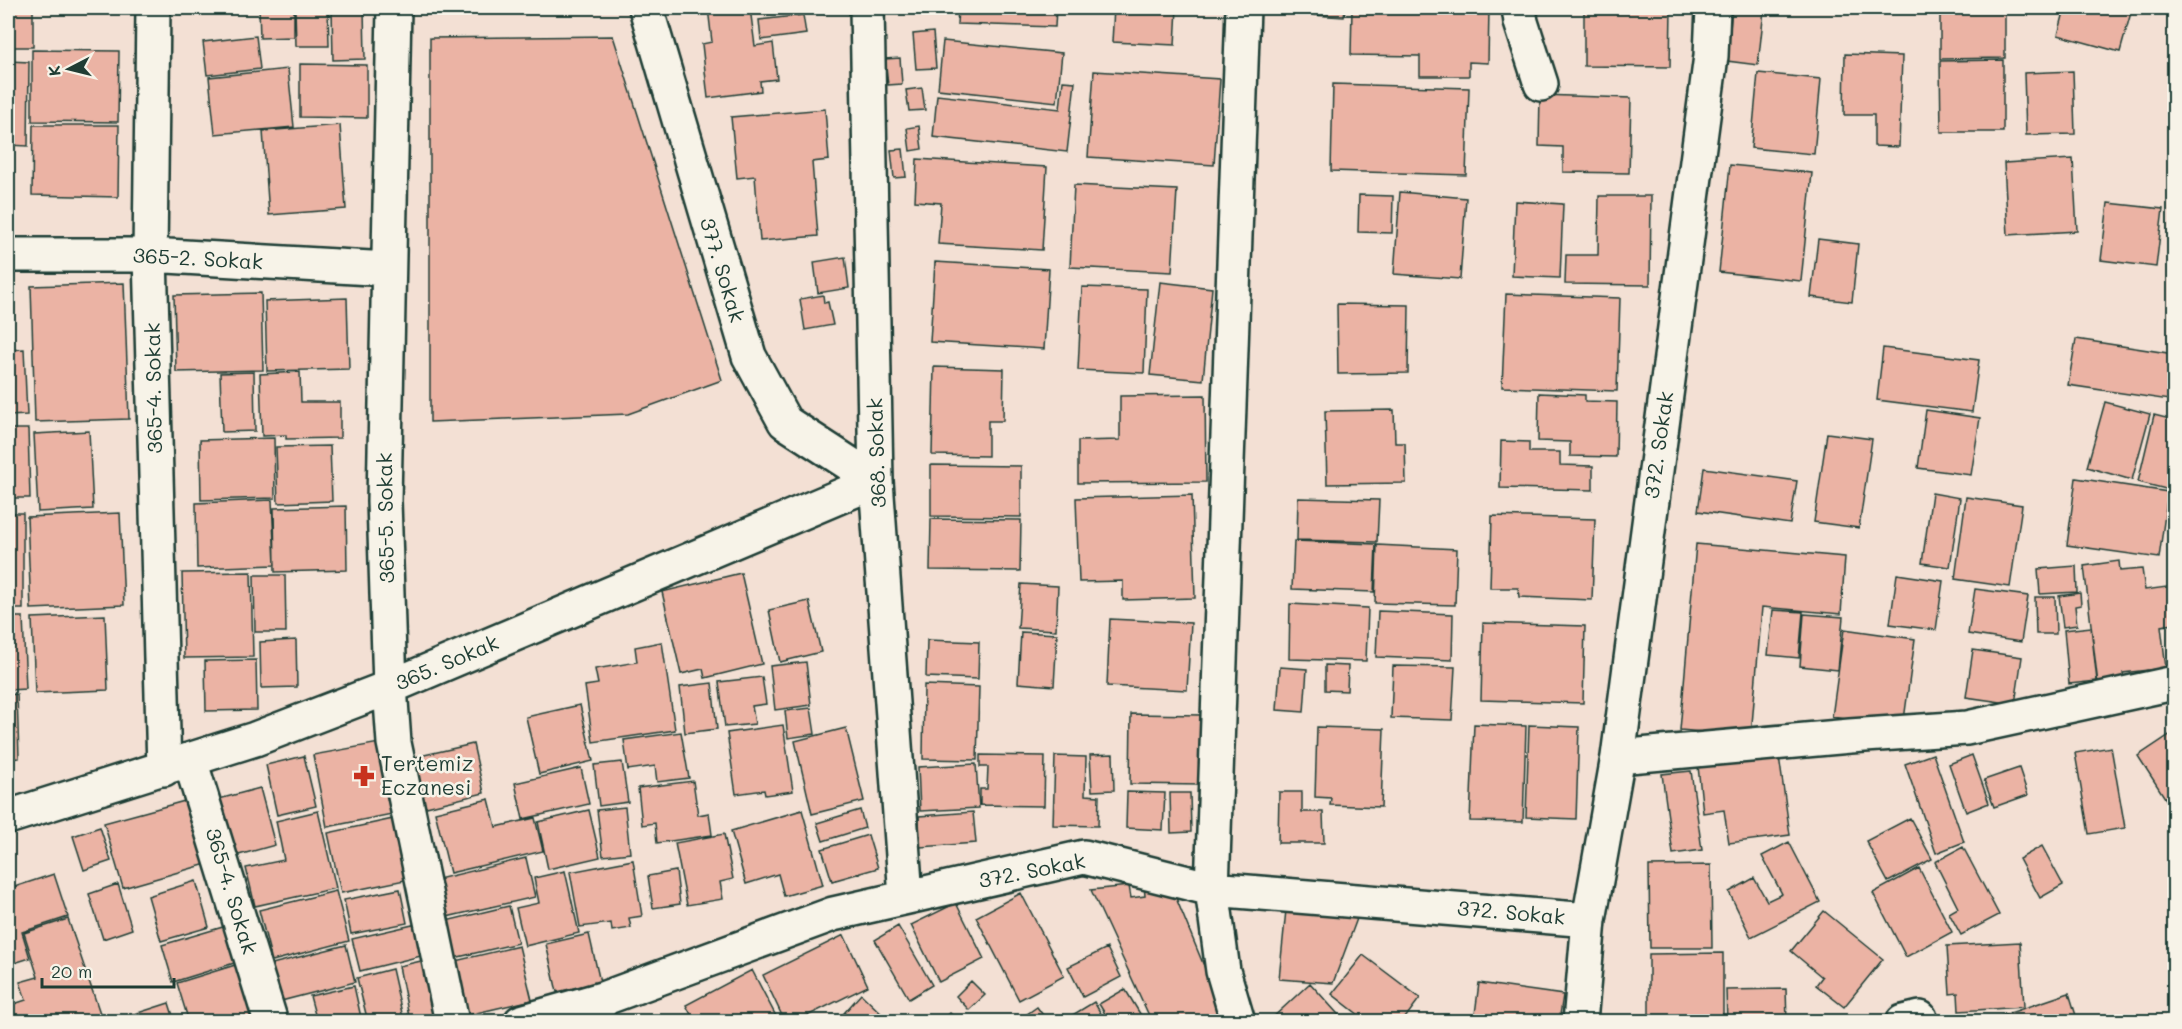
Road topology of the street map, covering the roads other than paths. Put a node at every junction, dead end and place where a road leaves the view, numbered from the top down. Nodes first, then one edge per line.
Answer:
1 (153, 8) edge
2 (394, 8) edge
3 (645, 8) edge
4 (867, 8) edge
5 (1244, 8) edge
6 (1519, 8) edge
7 (1713, 8) edge
8 (1541, 84) dead end
9 (8, 255) edge
10 (150, 255) junction
11 (388, 269) junction
12 (876, 481) junction
13 (2175, 684) edge
14 (390, 687) junction
15 (1618, 757) junction
16 (177, 764) junction
17 (8, 817) edge
18 (1212, 889) junction
19 (906, 897) junction
20 (1589, 920) junction
21 (596, 1010) edge
22 (271, 1022) edge
23 (452, 1022) edge
24 (521, 1022) edge
25 (1238, 1022) edge
26 (1580, 1022) edge

1 - 10 street, 365-4. Sokak
2 - 11 street, 365-5. Sokak
3 - 12 street, 377. Sokak
4 - 12 street, 368. Sokak
5 - 18 street
6 - 8 street
7 - 15 street, 372. Sokak
9 - 10 street, 365-2. Sokak
10 - 11 street, 365-2. Sokak
10 - 16 street, 365-4. Sokak
11 - 14 street, 365-5. Sokak
12 - 14 street, 365. Sokak
12 - 19 street, 368. Sokak
13 - 15 street
14 - 16 street, 365. Sokak
14 - 23 street, 365-5. Sokak
15 - 20 street, 372. Sokak
16 - 17 street, 365. Sokak
16 - 22 street, 365-4. Sokak
18 - 19 street, 372. Sokak
18 - 20 street, 372. Sokak
18 - 25 street
19 - 21 street, 372. Sokak
20 - 26 street
21 - 24 street, 372. Sokak

